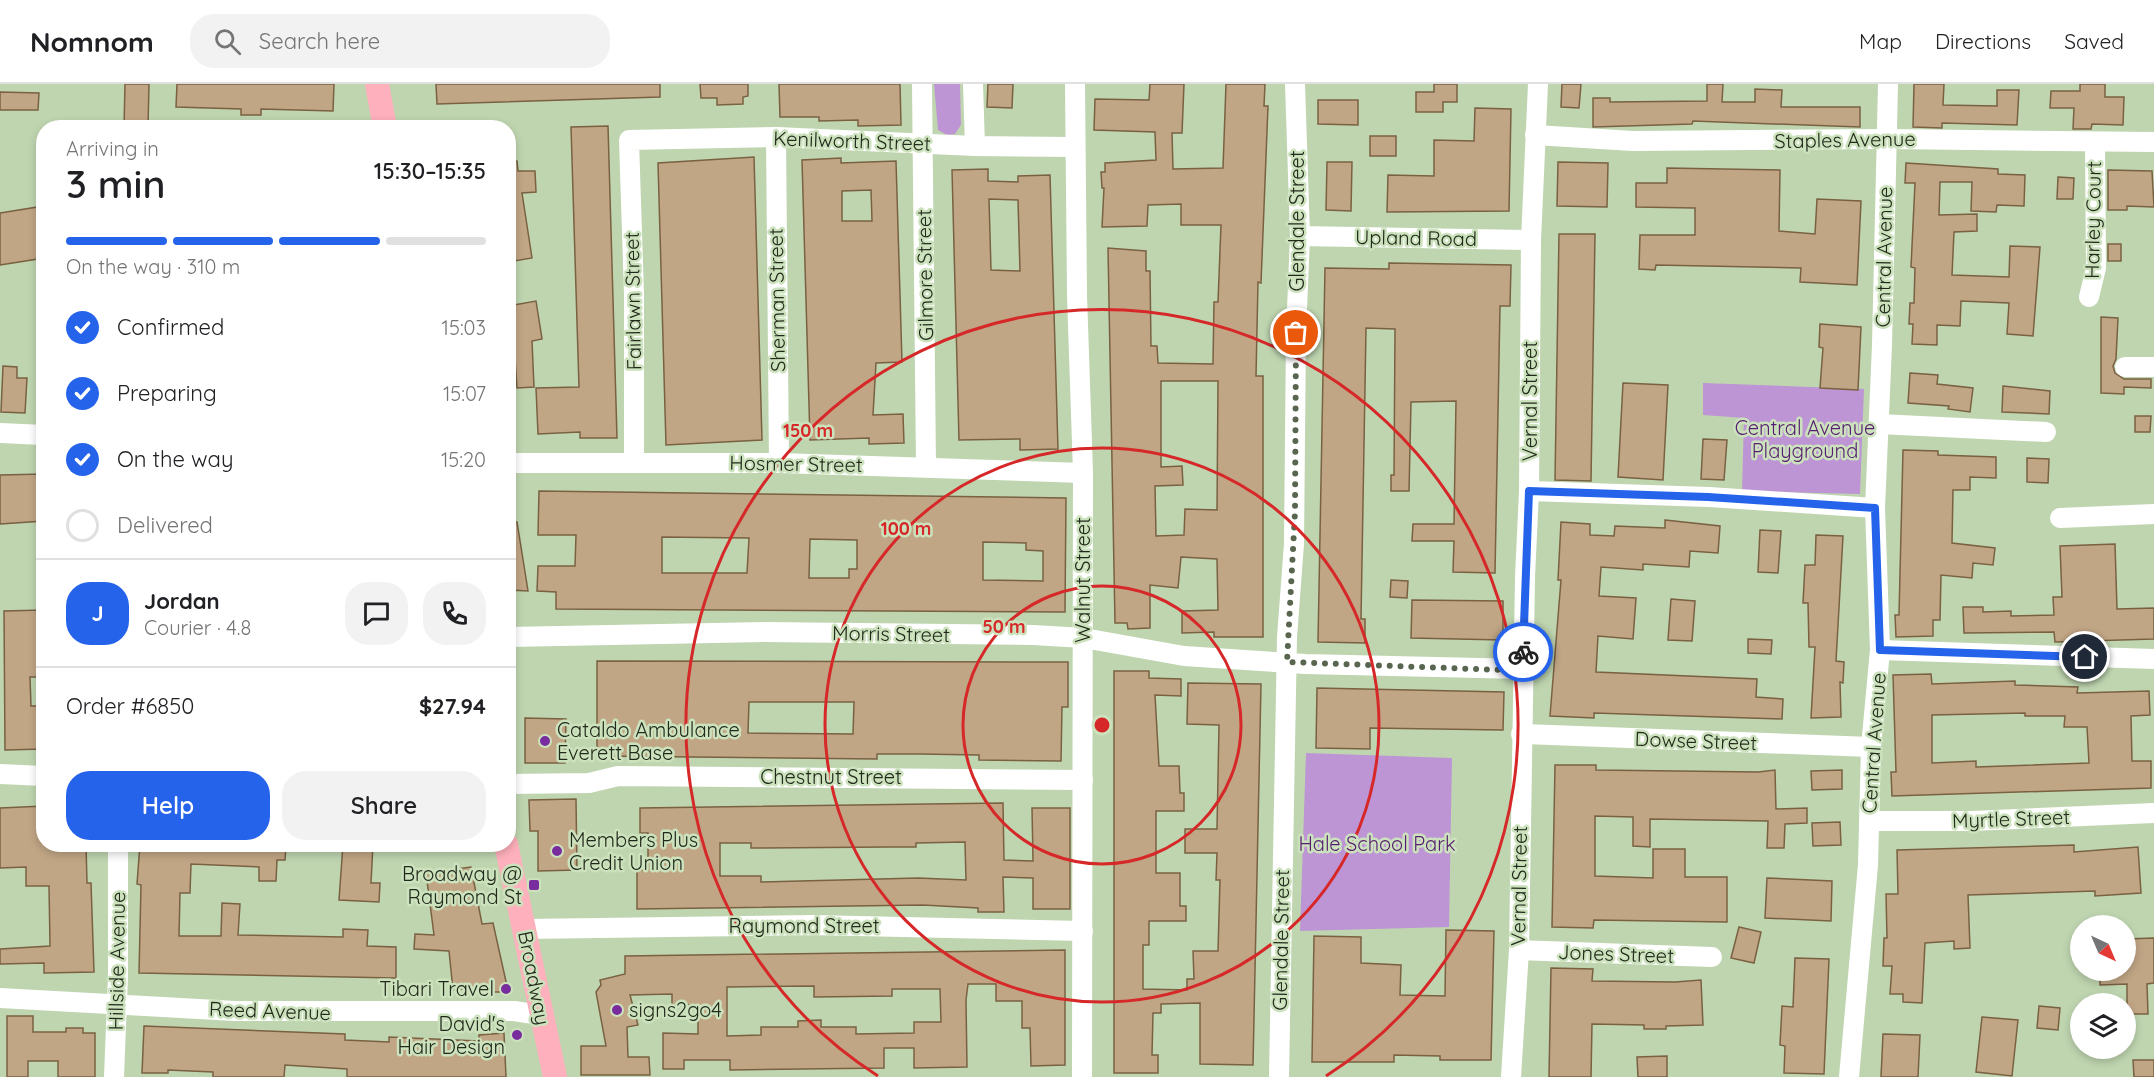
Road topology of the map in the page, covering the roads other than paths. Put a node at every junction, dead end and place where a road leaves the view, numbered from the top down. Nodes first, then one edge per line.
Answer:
1 (377, 84) edge
2 (922, 84) edge
3 (973, 84) edge
4 (1075, 84) edge
5 (1295, 84) edge
6 (1538, 84) edge
7 (1888, 84) edge
8 (384, 120) edge
9 (1535, 135) junction
10 (776, 137) junction
11 (1887, 139) junction
12 (629, 140) joint
13 (2095, 142) junction
14 (2154, 142) edge
15 (924, 144) junction
16 (975, 146) junction
17 (1075, 147) junction
18 (1300, 236) junction
19 (1531, 240) junction
20 (2089, 297) dead end
21 (2125, 367) dead end
22 (2154, 367) edge
23 (1879, 424) junction
24 (2046, 432) dead end
25 (0, 433) edge
26 (36, 435) edge
27 (634, 462) junction
28 (516, 463) edge
29 (779, 463) junction
30 (926, 467) junction
31 (1083, 473) junction
32 (1529, 491) junction
33 (1875, 508) junction
34 (2154, 514) edge
35 (2060, 518) dead end
36 (516, 637) edge
37 (1083, 638) junction
38 (1880, 650) junction
39 (2154, 659) edge
40 (1287, 662) junction
41 (1523, 669) junction
42 (1521, 734) junction
43 (1871, 747) junction
44 (0, 774) edge
45 (36, 776) edge
46 (1083, 780) junction
47 (516, 784) edge
48 (2154, 813) edge
49 (1869, 821) junction
50 (118, 852) edge
51 (508, 852) edge
52 (524, 929) junction
53 (1083, 931) junction
54 (1519, 950) junction
55 (1712, 957) dead end
56 (0, 998) edge
57 (116, 1005) junction
58 (540, 1015) junction
59 (114, 1077) edge
60 (555, 1077) edge
61 (1082, 1077) edge
62 (1279, 1077) edge
63 (1511, 1077) edge
64 (1850, 1077) edge

1 - 8 main road
2 - 15 street, Gilmore Street
3 - 16 street
4 - 17 street, Walnut Street
5 - 18 street, Glendale Street
6 - 9 street, Vernal Street
7 - 11 street, Central Avenue
9 - 11 street, Staples Avenue
9 - 19 street, Vernal Street
10 - 12 street, Kenilworth Street
10 - 15 street, Kenilworth Street
10 - 29 street, Sherman Street
11 - 13 street, Staples Avenue
11 - 23 street, Central Avenue
12 - 27 street, Fairlawn Street
13 - 14 street, Staples Avenue
13 - 20 street, Harley Court
15 - 16 street, Kenilworth Street
15 - 30 street, Gilmore Street
16 - 17 street, Kenilworth Street
17 - 31 street, Walnut Street
18 - 19 street, Upland Road
18 - 40 street, Glendale Street
19 - 32 street, Vernal Street
21 - 22 street
23 - 24 street
23 - 33 street, Central Avenue
25 - 26 street
27 - 28 street, Hosmer Street
27 - 29 street, Hosmer Street
29 - 30 street, Hosmer Street
30 - 31 street, Hosmer Street
31 - 37 street, Walnut Street
32 - 33 street
32 - 41 street, Vernal Street
33 - 38 street, Central Avenue
34 - 35 street
36 - 37 street, Morris Street
37 - 40 street, Morris Street
37 - 46 street, Walnut Street
38 - 39 street
38 - 43 street, Central Avenue
40 - 41 street, Morris Street
40 - 62 street, Glendale Street
41 - 42 street, Vernal Street
42 - 43 street, Dowse Street
42 - 54 street, Vernal Street
43 - 49 street, Central Avenue
44 - 45 street
46 - 47 street, Chestnut Street
46 - 53 street, Walnut Street
48 - 49 street, Myrtle Street
49 - 64 street, Central Avenue
50 - 57 street, Hillside Avenue
51 - 52 main road, Broadway
52 - 53 street, Raymond Street
52 - 58 main road, Broadway
53 - 61 street, Walnut Street
54 - 55 street, Jones Street
54 - 63 street, Vernal Street
56 - 57 street, Reed Avenue
57 - 58 street, Reed Avenue
57 - 59 street, Hillside Avenue
58 - 60 main road, Broadway

